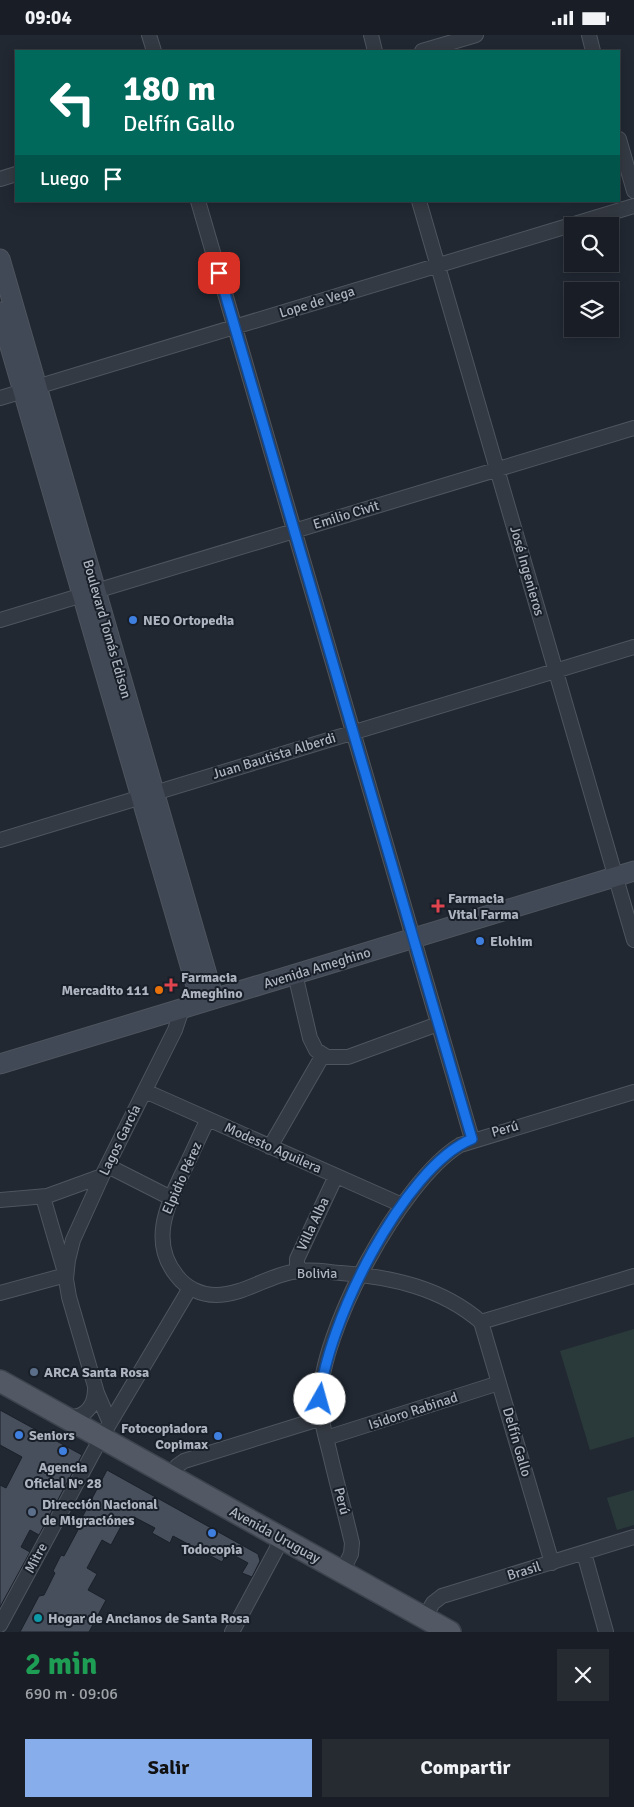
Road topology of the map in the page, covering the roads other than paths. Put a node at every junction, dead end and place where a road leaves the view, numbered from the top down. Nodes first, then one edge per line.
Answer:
1 (149, 35) edge
2 (371, 35) edge
3 (476, 35) edge
4 (589, 35) edge
5 (154, 50) edge
6 (376, 50) edge
7 (425, 50) edge
8 (593, 50) edge
9 (620, 142) edge
10 (15, 174) edge
11 (0, 179) edge
12 (634, 191) edge
13 (198, 202) edge
14 (419, 202) edge
15 (634, 206) edge
16 (0, 259) edge
17 (438, 265) junction
18 (0, 312) edge
19 (234, 327) junction
20 (30, 389) junction
21 (0, 398) edge
22 (634, 428) edge
23 (497, 469) junction
24 (294, 531) junction
25 (89, 593) junction
26 (0, 620) edge
27 (634, 647) edge
28 (556, 671) junction
29 (353, 732) junction
30 (148, 795) junction
31 (0, 840) edge
32 (634, 871) edge
33 (615, 877) junction
34 (413, 938) junction
35 (634, 940) edge
36 (295, 974) junction
37 (207, 1001) junction
38 (182, 1009) junction
39 (438, 1024) junction
40 (323, 1055) junction
41 (0, 1064) edge
42 (145, 1091) junction
43 (634, 1092) edge
44 (208, 1119) junction
45 (472, 1139) junction
46 (270, 1147) junction
47 (105, 1171) junction
48 (336, 1175) junction
49 (43, 1197) junction
50 (170, 1198) junction
51 (0, 1200) edge
52 (402, 1205) junction
53 (302, 1271) junction
54 (361, 1274) junction
55 (66, 1275) junction
56 (634, 1276) edge
57 (190, 1288) junction
58 (0, 1293) edge
59 (482, 1322) junction
60 (0, 1381) edge
61 (499, 1383) junction
62 (96, 1389) junction
63 (0, 1395) edge
64 (58, 1414) junction
65 (322, 1418) junction
66 (102, 1436) junction
67 (326, 1438) junction
68 (171, 1477) junction
69 (634, 1537) edge
70 (279, 1544) junction
71 (584, 1553) junction
72 (552, 1563) junction
73 (313, 1569) junction
74 (342, 1572) junction
75 (0, 1625) edge
76 (425, 1625) edge
77 (232, 1632) edge
78 (450, 1632) edge
79 (606, 1632) edge

1 - 5 street
2 - 6 street
3 - 7 street
4 - 8 street
9 - 12 street
10 - 11 street
13 - 19 street
14 - 17 street, José Ingenieros
15 - 17 street, Lope de Vega
16 - 20 main road, Boulevard Tomás Edison
17 - 19 street, Lope de Vega
17 - 23 street, José Ingenieros
18 - 20 main road, Boulevard Tomás Edison
19 - 20 street, Lope de Vega
19 - 24 street
20 - 21 street, Lope de Vega
20 - 25 main road, Boulevard Tomás Edison
22 - 23 street, Emilio Civit
23 - 24 street, Emilio Civit
23 - 28 street, José Ingenieros
24 - 25 street, Emilio Civit
24 - 29 street
25 - 26 street, Emilio Civit
25 - 30 main road, Boulevard Tomás Edison
27 - 28 street, Juan Bautista Alberdi
28 - 29 street, Juan Bautista Alberdi
28 - 33 street, José Ingenieros
29 - 30 street, Juan Bautista Alberdi
29 - 34 street
30 - 31 street, Juan Bautista Alberdi
30 - 37 main road, Boulevard Tomás Edison
32 - 33 main road, Avenida Ameghino
33 - 34 main road, Avenida Ameghino
33 - 35 street, José Ingenieros
34 - 36 main road, Avenida Ameghino
34 - 39 street
36 - 37 main road, Avenida Ameghino
36 - 40 street
37 - 38 main road, Avenida Ameghino
38 - 41 main road, Avenida Ameghino
38 - 42 street, Lagos García
39 - 40 street
39 - 45 street
40 - 46 street
42 - 44 street, Modesto Aguilera
42 - 47 street, Lagos García
43 - 45 street, Perú
44 - 46 street, Modesto Aguilera
44 - 50 street, Elpidio Pérez
45 - 52 street, Perú
46 - 48 street, Modesto Aguilera
47 - 49 street
47 - 50 street
47 - 55 street, Lagos García
48 - 52 street, Modesto Aguilera
48 - 53 street, Villa Alba
49 - 51 street
49 - 55 street, Lagos García
50 - 57 street, Elpidio Pérez
52 - 54 street, Perú
53 - 54 street, Bolivia
53 - 57 street, Bolivia
54 - 59 street, Bolivia
54 - 65 street, Perú
55 - 58 street
55 - 62 street, Lagos García
56 - 59 street
57 - 66 street
59 - 61 street, Delfín Gallo
60 - 64 main road
61 - 67 street, Isidoro Rabinad
61 - 72 street, Delfín Gallo
62 - 64 street
62 - 66 street, Lagos García
63 - 66 main road
64 - 66 main road
65 - 67 street, Perú
65 - 68 street
66 - 68 main road, Avenida Uruguay
66 - 70 main road, Avenida Uruguay
66 - 75 street, Mitre
67 - 74 street, Perú
68 - 70 main road, Avenida Uruguay
69 - 71 street, Brasil
70 - 73 main road, Avenida Uruguay
70 - 74 main road, Avenida Uruguay
70 - 77 street
71 - 72 street, Brasil
71 - 79 street
72 - 76 street, Brasil
73 - 74 main road
73 - 76 main road, Avenida Uruguay
74 - 76 main road, Avenida Uruguay
76 - 78 main road, Avenida Uruguay

